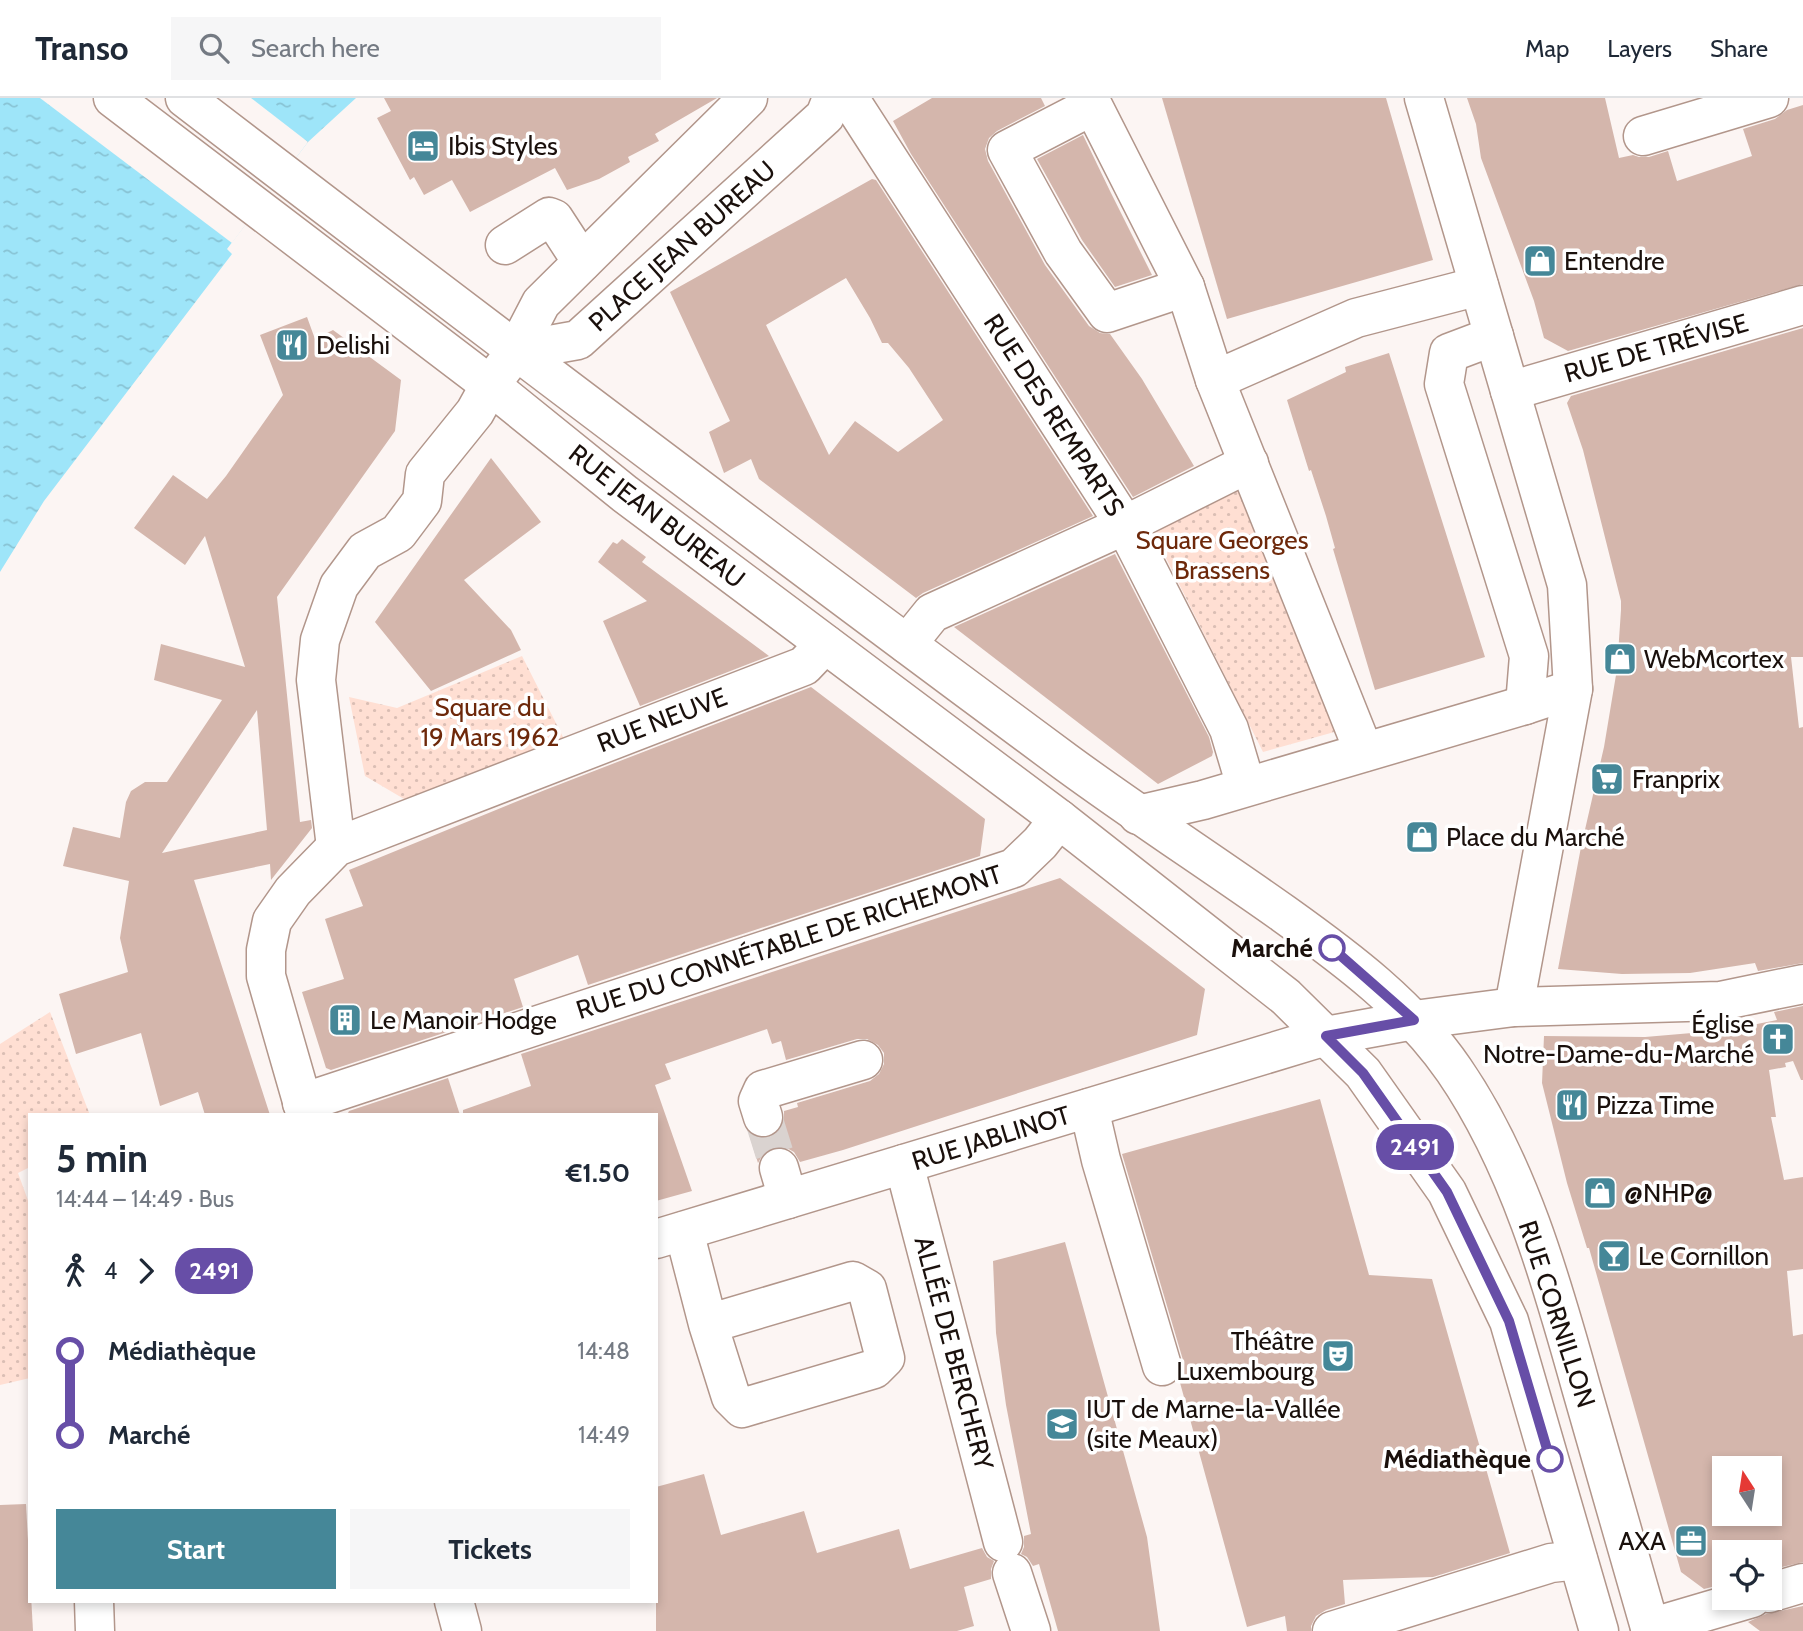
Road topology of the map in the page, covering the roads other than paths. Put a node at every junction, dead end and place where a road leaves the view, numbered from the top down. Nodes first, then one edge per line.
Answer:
1 (113, 98) edge
2 (185, 98) edge
3 (748, 98) edge
4 (832, 98) edge
5 (849, 98) edge
6 (1424, 98) edge
7 (1769, 98) edge
8 (1090, 102) edge
9 (1643, 136) dead end
10 (505, 245) dead end
11 (582, 262) junction
12 (1185, 286) junction
13 (1479, 286) junction
14 (1803, 304) edge
15 (1494, 336) junction
16 (516, 351) junction
17 (1215, 380) junction
18 (490, 385) junction
19 (1510, 391) junction
20 (1249, 463) junction
21 (1125, 525) junction
22 (825, 643) junction
23 (907, 644) junction
24 (1573, 689) junction
25 (1525, 705) junction
26 (1364, 752) junction
27 (1246, 786) junction
28 (1138, 815) junction
29 (1059, 819) junction
30 (336, 847) junction
31 (1803, 984) edge
32 (1514, 1007) junction
33 (1414, 1020) junction
34 (1326, 1036) junction
35 (863, 1060) dead end
36 (1089, 1108) junction
37 (304, 1109) edge
38 (763, 1117) tunnel mouth
39 (905, 1164) junction
40 (670, 1235) edge
41 (708, 1324) junction
42 (1162, 1366) dead end
43 (1578, 1560) junction
44 (1803, 1583) edge
45 (1782, 1589) edge
46 (94, 1603) edge
47 (455, 1603) edge
48 (1713, 1610) edge
49 (1025, 1629) edge
50 (1650, 1629) edge
51 (95, 1631) edge
52 (462, 1631) edge
53 (1332, 1631) edge
54 (1599, 1631) edge

1 - 18 street, RUE JEAN BUREAU
2 - 16 street, RUE CORNILLON
3 - 11 street, PLACE JEAN BUREAU
4 - 16 street, PLACE JEAN BUREAU
5 - 21 street, RUE DES REMPARTS
6 - 13 street
7 - 9 street
8 - 12 street
8 - 12 street
10 - 11 street
11 - 16 street, PLACE JEAN BUREAU
12 - 17 street
13 - 15 street
13 - 17 street
14 - 19 street, RUE DE TRÉVISE
15 - 19 street
15 - 25 street
16 - 18 street
16 - 23 street, RUE CORNILLON
17 - 20 street
18 - 22 street, RUE JEAN BUREAU
18 - 30 street
19 - 24 street
20 - 21 street
20 - 26 street
21 - 23 street
21 - 27 street, RUE DES REMPARTS
22 - 29 street, RUE JEAN BUREAU
22 - 30 street, RUE NEUVE
23 - 28 street, RUE CORNILLON
24 - 25 street
24 - 32 street
25 - 26 street
26 - 27 street
27 - 28 street
28 - 33 street, RUE CORNILLON
29 - 34 street, RUE CORNILLON
29 - 37 street, RUE DU CONNÉTABLE DE RICHEMONT
30 - 37 street
31 - 32 street, RUE JABLINOT
32 - 33 street, RUE JABLINOT
33 - 34 street, RUE JABLINOT
33 - 50 street, RUE CORNILLON
34 - 36 street, RUE JABLINOT
34 - 43 street, RUE CORNILLON
35 - 38 street
36 - 39 street, RUE JABLINOT
36 - 42 street
39 - 40 street, RUE JABLINOT
39 - 49 street, ALLÉE DE BERCHERY
40 - 41 street
41 - 41 street
43 - 53 street
43 - 54 street, RUE CORNILLON
44 - 45 street
46 - 51 street
47 - 52 street
48 - 50 street

